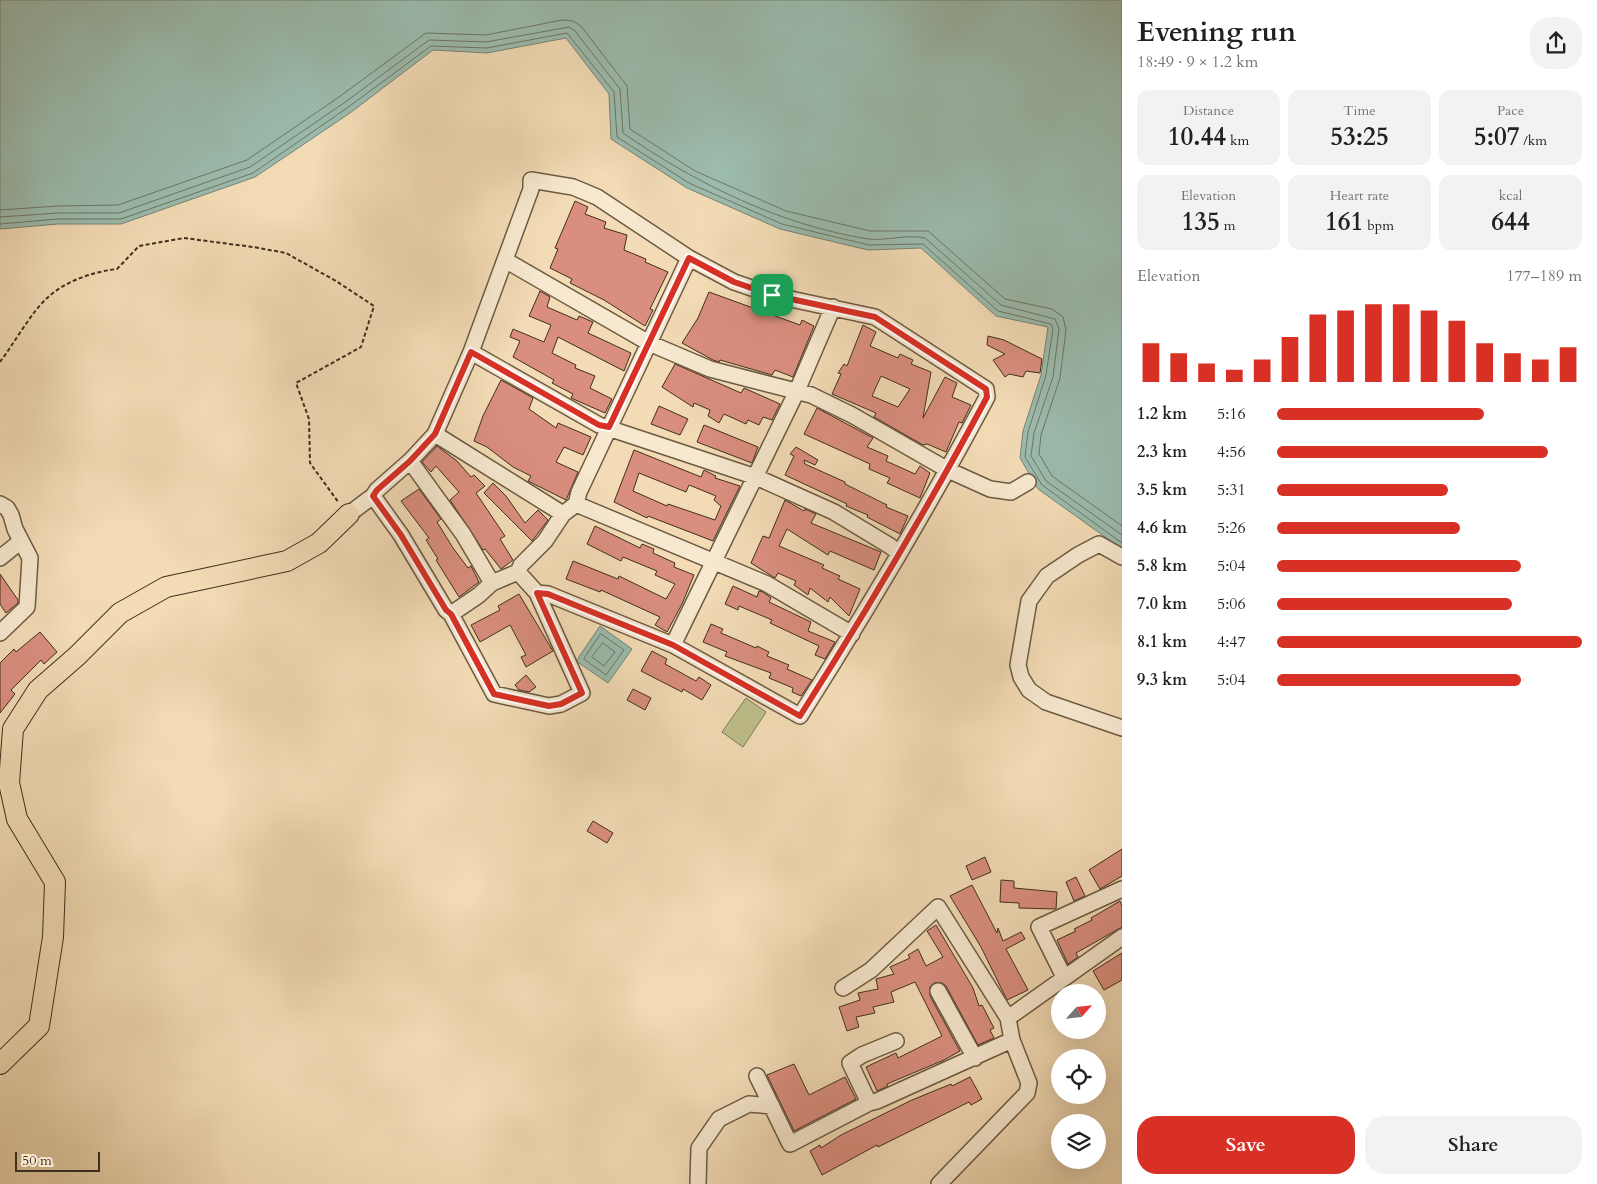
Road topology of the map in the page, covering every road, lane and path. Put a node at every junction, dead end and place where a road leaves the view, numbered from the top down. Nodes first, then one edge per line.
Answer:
1 (689, 258) junction
2 (505, 260) junction
3 (833, 307) junction
4 (649, 343) junction
5 (471, 352) junction
6 (0, 362) edge
7 (796, 393) junction
8 (609, 427) junction
9 (435, 434) junction
10 (410, 461) junction
11 (948, 470) junction
12 (756, 477) junction
13 (1028, 482) dead end
14 (373, 496) junction
15 (0, 504) edge
16 (576, 504) junction
17 (349, 514) junction
18 (563, 514) junction
19 (21, 541) junction
20 (898, 553) junction
21 (1122, 557) edge
22 (0, 558) edge
23 (715, 561) junction
24 (518, 572) junction
25 (492, 583) junction
26 (537, 593) junction
27 (451, 614) junction
28 (0, 633) edge
29 (852, 634) junction
30 (673, 645) junction
31 (1122, 728) edge
32 (6, 746) edge
33 (0, 785) edge
34 (17, 819) junction
35 (1122, 889) edge
36 (1122, 937) edge
37 (1064, 977) junction
38 (843, 988) dead end
39 (938, 991) dead end
40 (1008, 1018) junction
41 (1012, 1040) junction
42 (896, 1041) dead end
43 (975, 1058) junction
44 (0, 1064) edge
45 (757, 1076) dead end
46 (869, 1102) junction
47 (772, 1106) junction
48 (698, 1184) edge
49 (939, 1184) edge

1 - 2 street
1 - 3 street
1 - 4 street
2 - 4 street
2 - 5 street
3 - 7 street
3 - 11 street
4 - 7 street
4 - 8 street
5 - 8 street
5 - 9 street
6 - 17 path
7 - 11 street
7 - 12 street
8 - 12 street
8 - 16 street
9 - 10 street
9 - 18 street
10 - 14 street
10 - 25 street
11 - 13 street
11 - 20 street
12 - 20 street
12 - 23 street
14 - 17 street
14 - 27 street
15 - 19 street
16 - 18 street
16 - 23 street
17 - 32 main road
18 - 24 street
19 - 22 street
19 - 28 street
20 - 29 street
21 - 31 street
23 - 29 street
23 - 30 street
24 - 25 street
24 - 26 street
25 - 27 street
26 - 27 street
26 - 30 street
29 - 30 street
32 - 34 main road
33 - 34 street
34 - 44 main road
35 - 37 street
36 - 37 street
37 - 40 street
38 - 40 street
39 - 43 street
40 - 41 street
41 - 43 street
41 - 49 street
42 - 46 street
43 - 46 street
45 - 47 street
46 - 47 street
47 - 48 street

